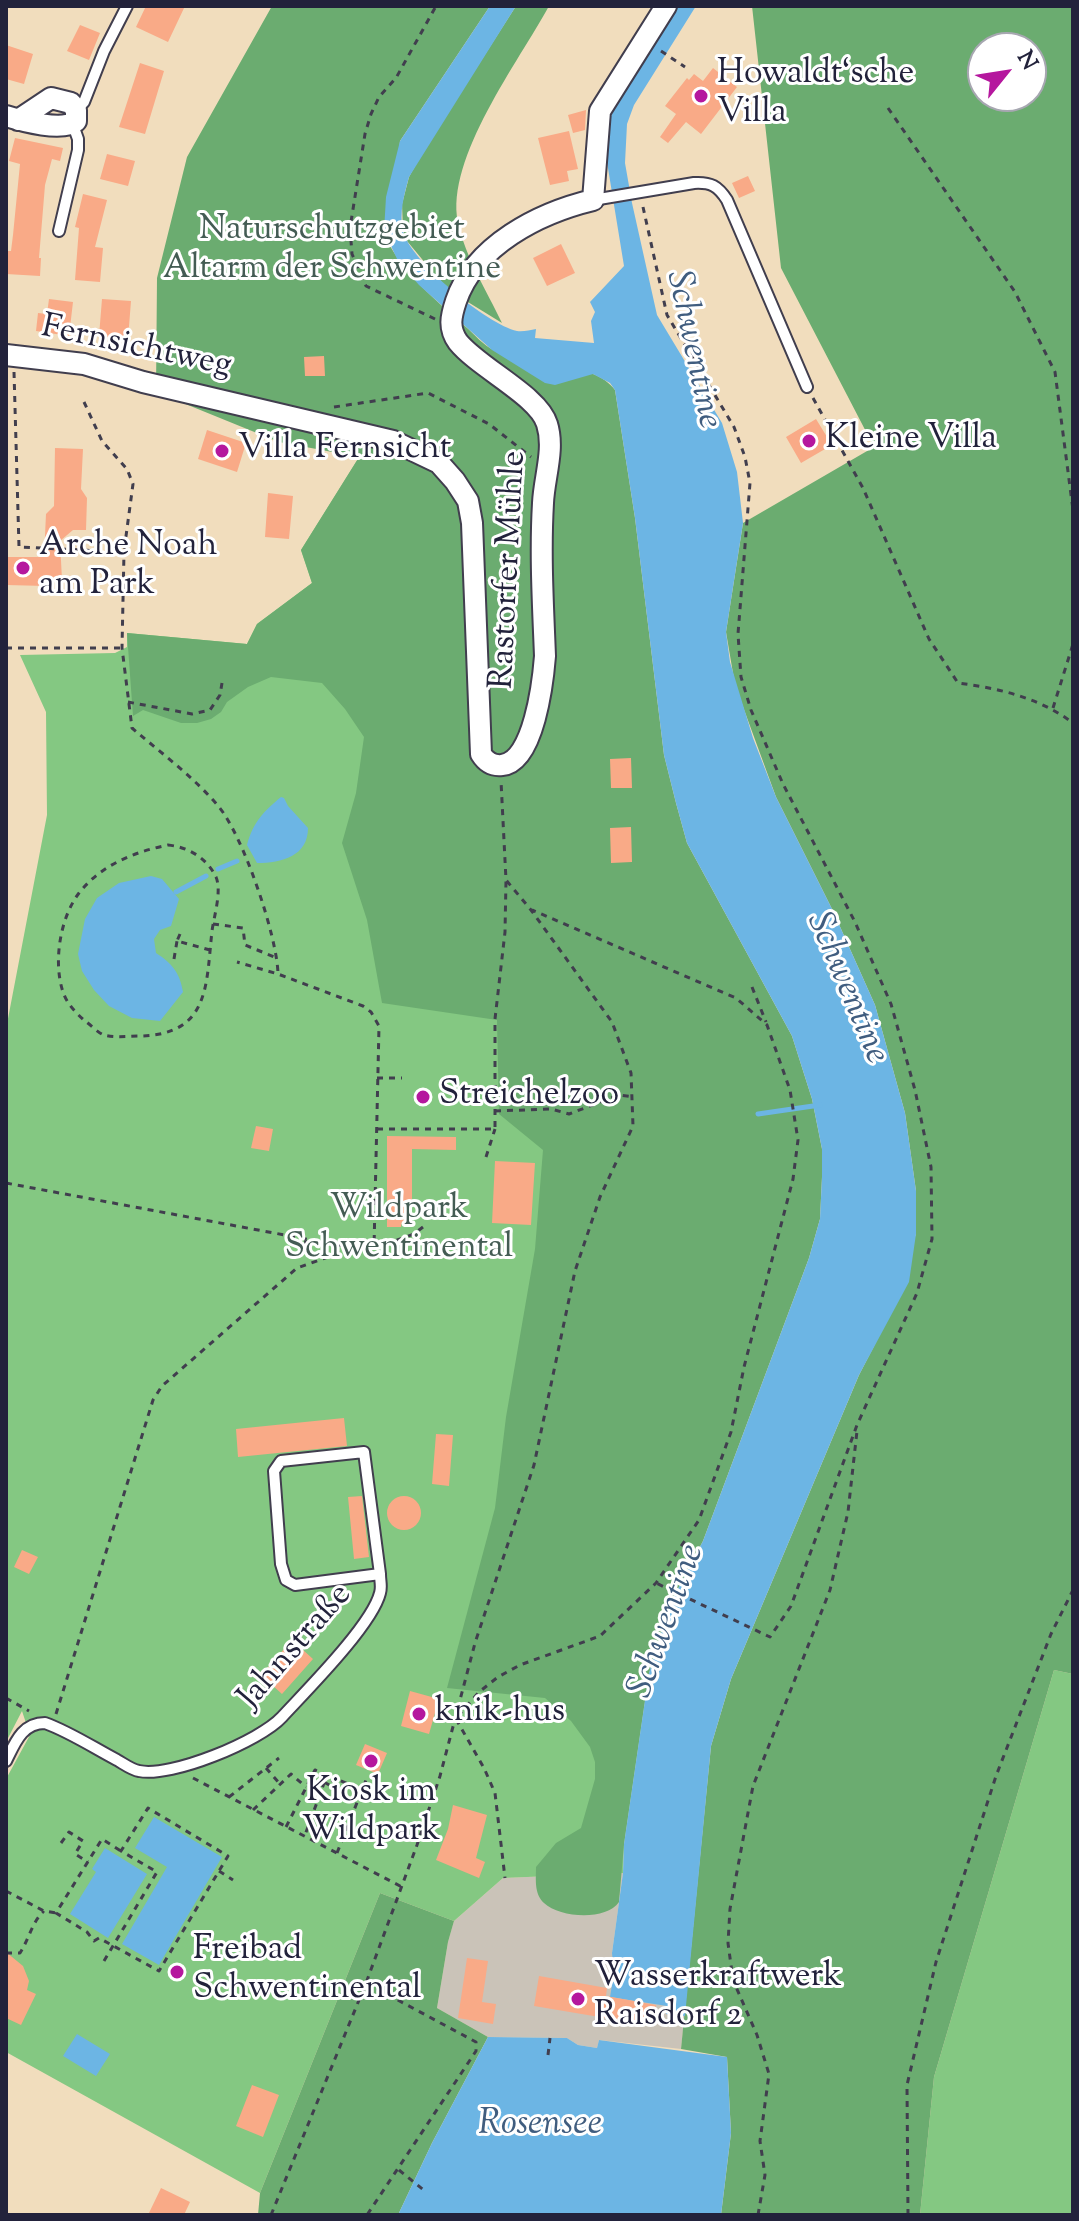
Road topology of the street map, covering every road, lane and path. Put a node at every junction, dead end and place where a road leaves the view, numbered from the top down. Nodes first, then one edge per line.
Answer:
1 (127, 6) edge
2 (436, 6) edge
3 (666, 6) edge
4 (667, 54) dead end
5 (685, 67) dead end
6 (888, 108) dead end
7 (12, 118) edge
8 (74, 118) junction
9 (636, 192) junction
10 (602, 198) junction
11 (59, 231) dead end
12 (451, 319) junction
13 (10, 356) edge
14 (807, 387) joint
15 (84, 402) dead end
16 (252, 407) joint
17 (326, 408) dead end
18 (547, 469) junction
19 (1073, 510) edge
20 (124, 552) junction
21 (1073, 644) edge
22 (6, 648) edge
23 (122, 648) junction
24 (222, 683) dead end
25 (128, 702) junction
26 (1053, 708) junction
27 (1073, 716) edge
28 (1072, 722) edge
29 (501, 765) junction
30 (506, 880) junction
31 (531, 910) junction
32 (213, 924) junction
33 (180, 934) dead end
34 (177, 941) junction
35 (210, 950) junction
36 (277, 958) junction
37 (174, 959) dead end
38 (237, 962) dead end
39 (278, 974) junction
40 (752, 987) dead end
41 (767, 1025) junction
42 (377, 1078) junction
43 (402, 1078) dead end
44 (634, 1097) junction
45 (495, 1111) junction
46 (377, 1129) junction
47 (495, 1129) junction
48 (486, 1157) dead end
49 (6, 1183) edge
50 (423, 1227) dead end
51 (305, 1239) junction
52 (353, 1248) junction
53 (374, 1248) junction
54 (310, 1262) junction
55 (857, 1425) junction
56 (380, 1574) junction
57 (656, 1583) junction
58 (1073, 1590) edge
59 (6, 1698) edge
60 (456, 1719) junction
61 (38, 1723) junction
62 (52, 1725) junction
63 (279, 1758) dead end
64 (6, 1761) edge
65 (266, 1768) junction
66 (176, 1769) junction
67 (368, 1775) dead end
68 (324, 1782) junction
69 (280, 1784) junction
70 (306, 1787) junction
71 (362, 1790) junction
72 (229, 1797) junction
73 (253, 1810) junction
74 (286, 1827) junction
75 (304, 1836) junction
76 (61, 1843) dead end
77 (121, 1851) junction
78 (337, 1853) junction
79 (88, 1862) junction
80 (219, 1871) junction
81 (505, 1878) dead end
82 (233, 1880) dead end
83 (402, 1887) junction
84 (6, 1891) edge
85 (44, 1911) junction
86 (56, 1913) junction
87 (114, 1944) junction
88 (6, 1953) edge
89 (104, 1961) dead end
90 (366, 1983) junction
91 (550, 2038) dead end
92 (548, 2055) dead end
93 (399, 2170) junction
94 (426, 2192) dead end
95 (271, 2215) edge
96 (367, 2215) edge
97 (758, 2215) edge
98 (908, 2215) edge

1 - 8 lane
2 - 12 path
3 - 10 street
4 - 5 path
6 - 19 path
7 - 8 street
8 - 11 lane
9 - 10 lane
9 - 14 lane
9 - 55 path
10 - 12 street
12 - 18 street, Rastorfer Mühle
13 - 16 street, Fernsichtweg
13 - 20 path
14 - 26 path
15 - 20 path
16 - 29 street, Rastorfer Mühle
17 - 18 path
18 - 29 street, Rastorfer Mühle
20 - 23 path
21 - 26 path
22 - 23 path
23 - 25 path
24 - 25 path
25 - 36 path
26 - 28 path
27 - 28 path
29 - 30 path
30 - 31 path
30 - 45 path
31 - 41 path
31 - 44 path
32 - 35 path
32 - 35 path
32 - 36 path
33 - 34 path
34 - 35 path
34 - 37 path
36 - 39 path
38 - 39 path
39 - 42 path
40 - 41 path
41 - 57 path
42 - 43 path
42 - 46 path
44 - 45 path
44 - 60 path
45 - 47 path
46 - 47 path
46 - 53 path
47 - 48 path
49 - 51 path
50 - 53 path
51 - 52 path
51 - 54 path
52 - 53 path
52 - 54 path
54 - 62 path
55 - 57 path
55 - 97 path
56 - 56 lane
56 - 66 lane, Jahnstraße
57 - 60 path
58 - 98 path
59 - 61 path
60 - 81 path
60 - 83 path
61 - 62 lane, Jahnstraße
61 - 64 lane
62 - 66 lane, Jahnstraße
63 - 65 path
65 - 69 path
65 - 72 path
66 - 72 path
67 - 71 path
68 - 70 path
68 - 71 path
68 - 75 path
69 - 70 path
69 - 73 path
70 - 74 path
71 - 78 path
72 - 73 path
73 - 74 path
74 - 75 path
75 - 78 path
76 - 79 path
77 - 79 path
77 - 80 path
77 - 87 path
78 - 83 path
79 - 86 path
80 - 82 path
80 - 87 path
83 - 90 path
84 - 85 path
85 - 86 path
85 - 88 path
86 - 87 path
87 - 89 path
90 - 93 path
90 - 95 path
91 - 92 path
93 - 94 path
93 - 96 path

